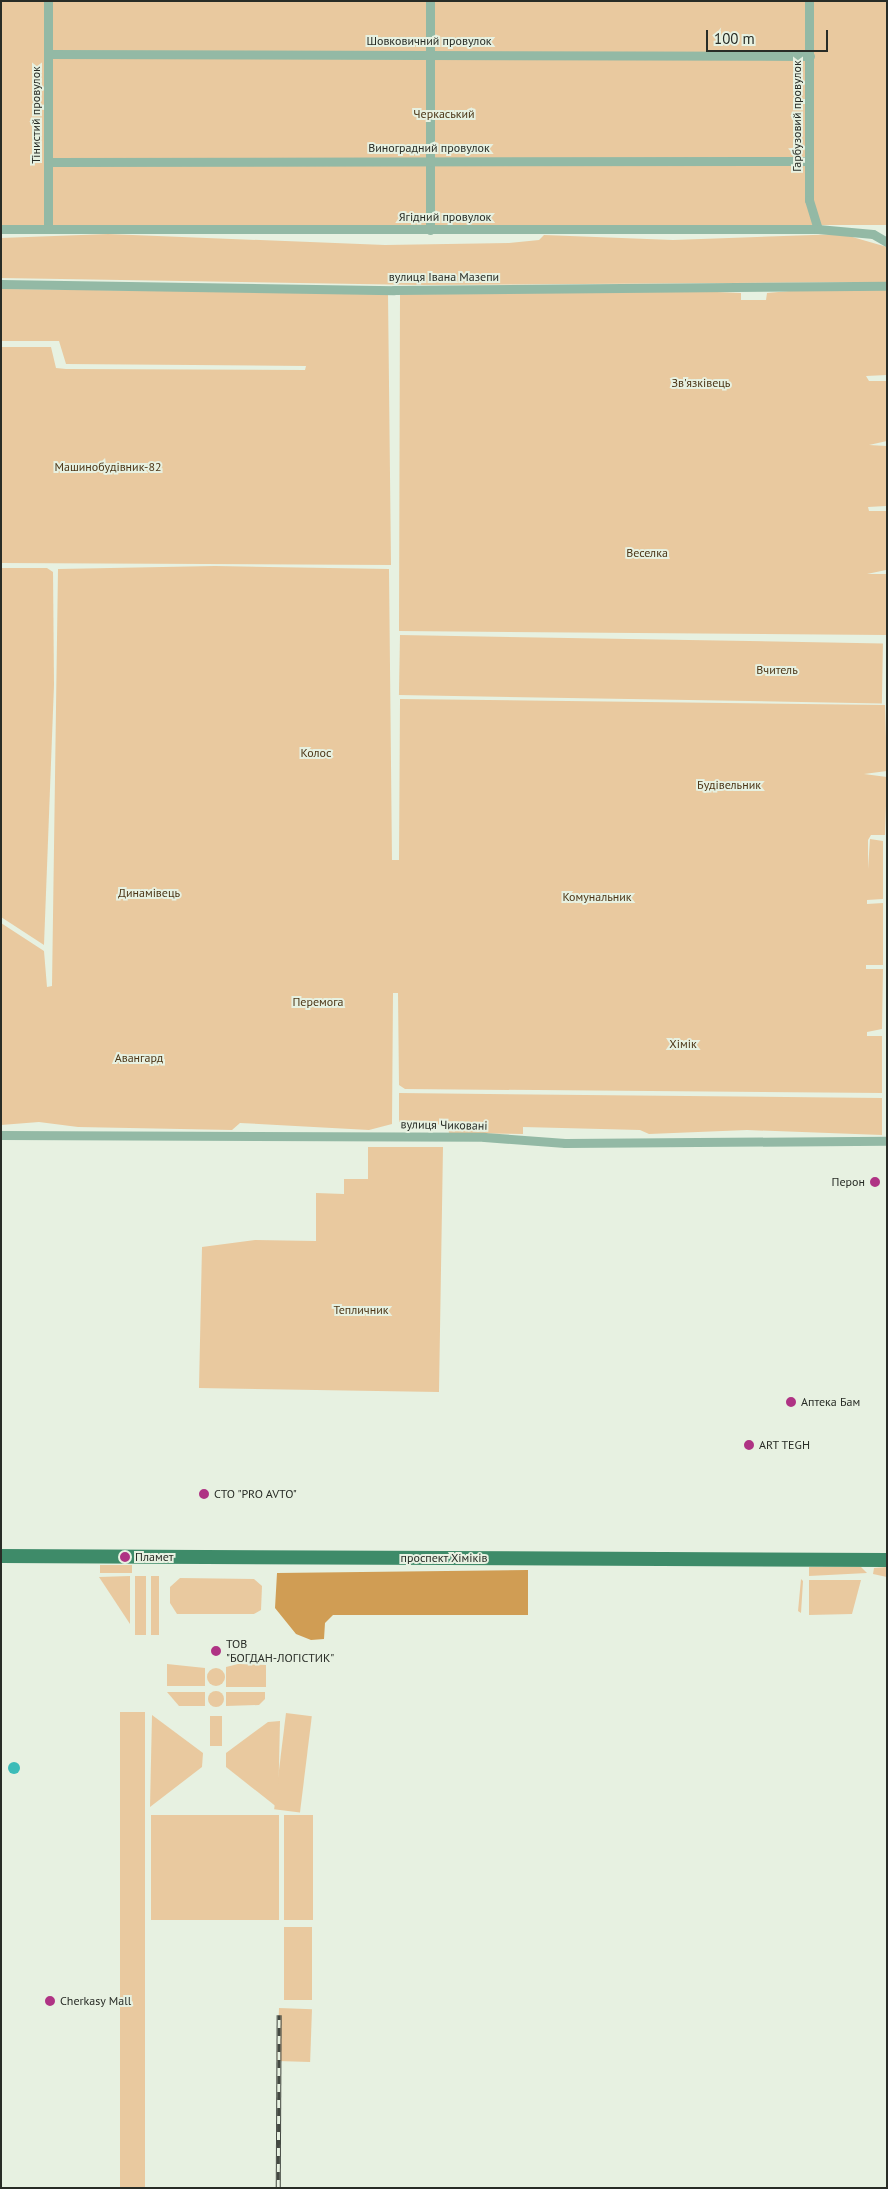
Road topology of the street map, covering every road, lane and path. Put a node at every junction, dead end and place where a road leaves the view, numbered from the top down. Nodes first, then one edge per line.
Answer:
1 (48, 1) edge
2 (430, 1) edge
3 (809, 1) edge
4 (48, 54) junction
5 (429, 54) junction
6 (810, 56) junction
7 (428, 161) junction
8 (809, 161) junction
9 (49, 162) junction
10 (1, 229) edge
11 (48, 229) junction
12 (818, 229) junction
13 (430, 230) junction
14 (887, 242) edge
15 (1, 284) edge
16 (887, 286) edge
17 (1, 1135) edge
18 (887, 1141) edge
19 (1, 1556) edge
20 (887, 1560) edge

1 - 4 street, Тінистий провулок
2 - 5 street
3 - 6 street, Гарбузовий провулок
4 - 5 street, Шовковичний провулок
4 - 9 street, Тінистий провулок
5 - 6 street, Шовковичний провулок
5 - 7 street
6 - 8 street, Гарбузовий провулок
7 - 8 street, Виноградний провулок
7 - 9 street, Виноградний провулок
7 - 13 street
8 - 12 street, Гарбузовий провулок
9 - 11 street, Тінистий провулок
10 - 11 street, Ягідний провулок
11 - 13 street, Ягідний провулок
12 - 13 street, Ягідний провулок
12 - 14 street, Ягідний провулок
15 - 16 street, вулиця Івана Мазепи
17 - 18 street, вулиця Чиковані
19 - 20 main road, проспект Хіміків

